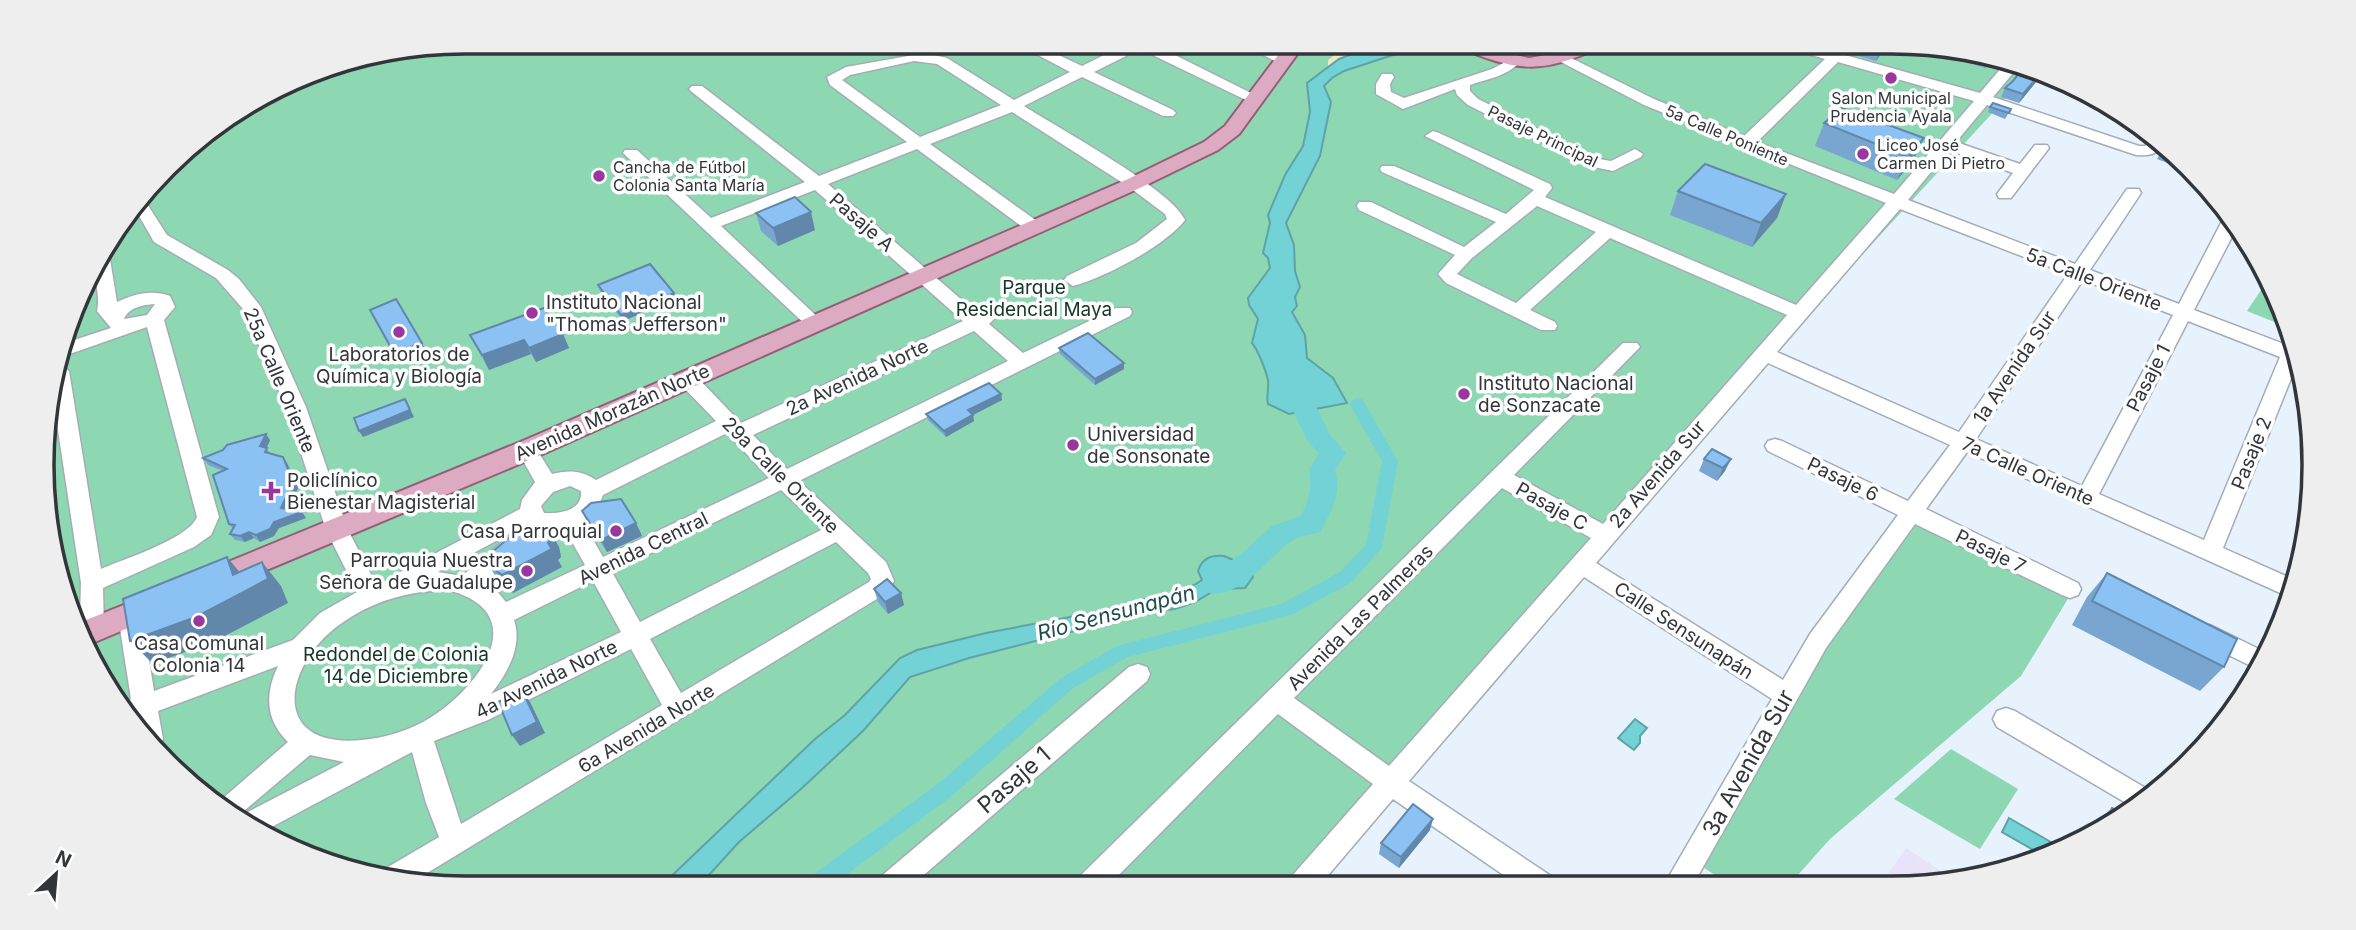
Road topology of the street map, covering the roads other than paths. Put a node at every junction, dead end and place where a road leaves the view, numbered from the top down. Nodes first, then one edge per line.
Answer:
1 (1046, 54) edge
2 (1118, 54) edge
3 (1163, 54) edge
4 (1271, 54) edge
5 (1286, 54) edge
6 (1492, 54) edge
7 (1572, 54) edge
8 (1826, 54) edge
9 (1840, 54) edge
10 (1837, 57) junction
11 (1282, 59) junction
12 (1562, 59) junction
13 (1513, 62) junction
14 (2007, 71) edge
15 (1086, 72) junction
16 (1387, 77) dead end
17 (1462, 82) junction
18 (697, 89) dead end
19 (1255, 99) junction
20 (1983, 99) junction
21 (1013, 106) junction
22 (1168, 113) dead end
23 (1433, 136) dead end
24 (918, 143) junction
25 (1746, 143) junction
26 (1946, 144) junction
27 (2148, 145) edge
28 (2041, 148) dead end
29 (631, 153) dead end
30 (1635, 154) dead end
31 (1388, 169) dead end
32 (2023, 172) junction
33 (817, 183) junction
34 (1135, 183) junction
35 (2133, 193) dead end
36 (2005, 194) dead end
37 (1535, 199) junction
38 (1896, 203) junction
39 (1365, 206) dead end
40 (144, 209) edge
41 (1508, 221) junction
42 (709, 225) junction
43 (1035, 228) junction
44 (2227, 229) edge
45 (1606, 232) junction
46 (1466, 254) junction
47 (104, 269) edge
48 (2078, 273) junction
49 (925, 277) junction
50 (1073, 280) dead end
51 (116, 310) junction
52 (1518, 311) junction
53 (1123, 312) dead end
54 (2182, 312) junction
55 (1798, 313) junction
56 (983, 318) junction
57 (144, 323) junction
58 (816, 324) junction
59 (1548, 326) dead end
60 (92, 341) junction
61 (1630, 347) dead end
62 (71, 348) edge
63 (2286, 352) edge
64 (1763, 353) junction
65 (2288, 360) edge
66 (1021, 362) junction
67 (687, 379) junction
68 (62, 388) edge
69 (733, 428) junction
70 (1963, 442) junction
71 (1775, 446) dead end
72 (527, 450) junction
73 (1500, 477) junction
74 (783, 480) junction
75 (547, 484) junction
76 (593, 490) junction
77 (2087, 497) junction
78 (1911, 512) junction
79 (536, 517) junction
80 (570, 519) junction
81 (337, 530) junction
82 (837, 532) junction
83 (1604, 536) junction
84 (2210, 552) junction
85 (1581, 564) junction
86 (878, 568) joint
87 (598, 569) junction
88 (92, 583) junction
89 (466, 585) junction
90 (2284, 585) edge
91 (2070, 589) dead end
92 (376, 593) junction
93 (130, 614) junction
94 (502, 615) junction
95 (2186, 623) edge
96 (89, 629) edge
97 (90, 631) edge
98 (637, 635) junction
99 (1818, 641) joint
100 (302, 647) junction
101 (2254, 657) edge
102 (1138, 674) dead end
103 (1787, 696) junction
104 (1277, 699) junction
105 (134, 708) edge
106 (677, 709) junction
107 (2006, 719) dead end
108 (420, 735) junction
109 (306, 742) junction
110 (1391, 783) junction
111 (2135, 795) edge
112 (233, 804) edge
113 (259, 820) edge
114 (455, 842) junction
115 (405, 871) edge
116 (902, 876) edge
117 (1099, 876) edge
118 (1310, 876) edge
119 (1525, 876) edge
120 (1683, 876) edge

1 - 15 street
2 - 15 street
3 - 19 street
4 - 11 street
5 - 11 main road, Avenida Morazán Norte
6 - 13 main road
7 - 12 main road
8 - 10 street
9 - 10 street
10 - 20 street
10 - 25 street
11 - 19 main road, Avenida Morazán Norte
12 - 13 main road
12 - 25 street, 5a Calle Poniente
13 - 17 street
14 - 20 street, 2a Avenida Sur
15 - 21 street
15 - 22 street
16 - 17 street
17 - 30 street, Pasaje Principal
18 - 33 street, Pasaje A
19 - 34 main road, Avenida Morazán Norte
20 - 26 street, 2a Avenida Sur
20 - 27 street
21 - 24 street
21 - 24 street
21 - 34 street
23 - 37 street
24 - 33 street
24 - 43 street
25 - 38 street, 5a Calle Poniente
26 - 32 street
26 - 38 street, 2a Avenida Sur
28 - 32 street
29 - 42 street
31 - 41 street
32 - 36 street
33 - 42 street
33 - 49 street, Pasaje A
34 - 43 main road, Avenida Morazán Norte
34 - 50 street
35 - 48 street, 1a Avenida Sur
37 - 41 street
37 - 45 street
38 - 48 street, 5a Calle Oriente
38 - 55 street, 2a Avenida Sur
39 - 46 street
40 - 81 street, 25a Calle Oriente
41 - 46 street
42 - 58 street
43 - 49 main road, Avenida Morazán Norte
44 - 54 street, Pasaje 1
45 - 52 street
45 - 55 street
46 - 52 street
47 - 51 street
48 - 54 street, 5a Calle Oriente
48 - 70 street, 1a Avenida Sur
49 - 56 street, Pasaje A
49 - 58 main road, Avenida Morazán Norte
51 - 57 street
51 - 57 street
51 - 60 street
52 - 59 street
53 - 66 street, Avenida Central
54 - 63 street, 5a Calle Oriente
54 - 77 street, Pasaje 1
55 - 64 street, 2a Avenida Sur
56 - 66 street, Pasaje A
56 - 69 street, 2a Avenida Norte
57 - 60 street
57 - 88 street
58 - 67 main road, Avenida Morazán Norte
60 - 62 street
61 - 73 street, Avenida Las Palmeras
64 - 70 street, 7a Calle Oriente
64 - 83 street, 2a Avenida Sur
65 - 84 street, Pasaje 2
66 - 74 street, Avenida Central
67 - 69 street, 29a Calle Oriente
67 - 72 main road, Avenida Morazán Norte
68 - 88 street
69 - 74 street, 29a Calle Oriente
69 - 76 street, 2a Avenida Norte
70 - 77 street, 7a Calle Oriente
70 - 78 street, 1a Avenida Sur
71 - 78 street, Pasaje 6
72 - 75 street
72 - 81 main road, Avenida Morazán Norte
73 - 83 street, Pasaje C
73 - 104 street, Avenida Las Palmeras
74 - 82 street, 29a Calle Oriente
74 - 87 street, Avenida Central
75 - 76 street
75 - 79 street
76 - 80 street
77 - 84 street, 7a Calle Oriente
78 - 91 street, Pasaje 7
78 - 99 street, 1a Avenida Sur
79 - 80 street
79 - 89 street
79 - 92 street
80 - 87 street
81 - 92 street, 25a Calle Oriente
81 - 93 main road, Avenida Morazán Norte
82 - 86 street, 29a Calle Oriente
82 - 98 street, 4a Avenida Norte
83 - 85 street, 2a Avenida Sur
84 - 90 street, 7a Calle Oriente
85 - 103 street, Calle Sensunapán
85 - 110 street, 2a Avenida Sur
86 - 106 street, 6a Avenida Norte
87 - 94 street, Avenida Central
87 - 98 street
88 - 96 street
89 - 92 street
89 - 94 street
92 - 100 street
93 - 97 main road, Avenida Morazán Norte
93 - 105 street
94 - 108 street
95 - 101 street
98 - 106 street
98 - 108 street, 4a Avenida Norte
99 - 103 street, 3a Avenida Sur
100 - 105 street
100 - 109 street
102 - 116 street, Pasaje 1
103 - 120 street, 3a Avenida Sur
104 - 110 street
104 - 117 street, Avenida Las Palmeras
106 - 114 street, 6a Avenida Norte
107 - 111 street
108 - 109 street
108 - 113 street, 4a Avenida Norte
108 - 114 street
109 - 112 street
110 - 118 street, 2a Avenida Sur
110 - 119 street
114 - 115 street, 6a Avenida Norte

